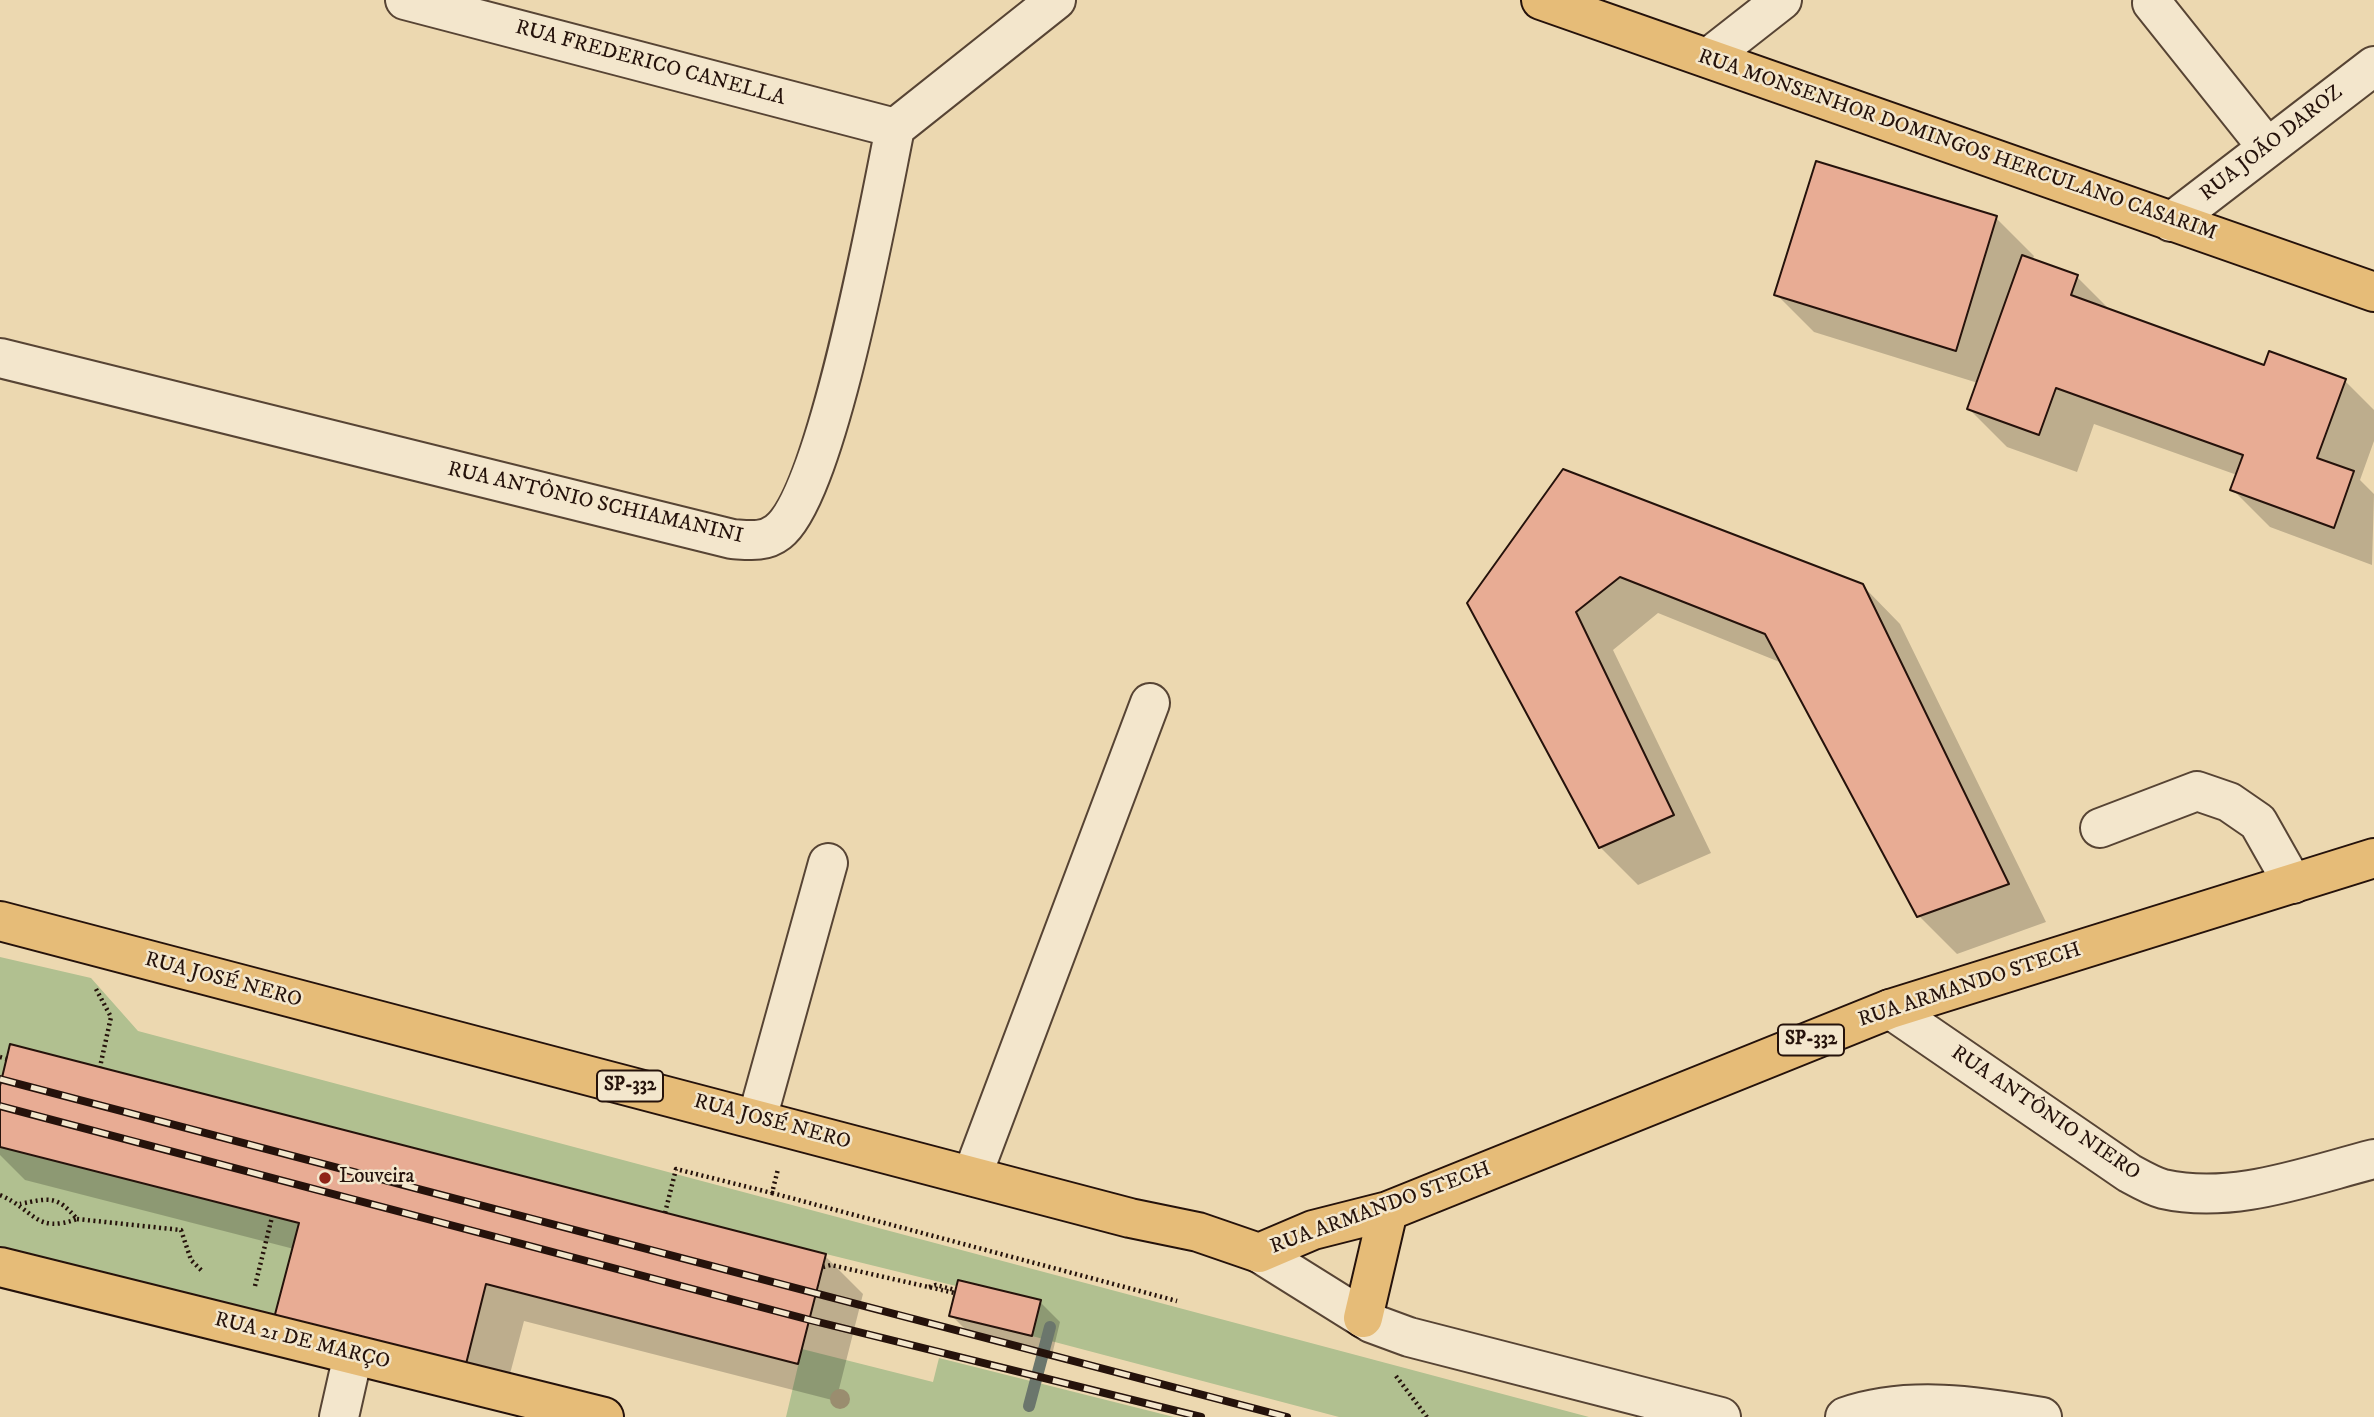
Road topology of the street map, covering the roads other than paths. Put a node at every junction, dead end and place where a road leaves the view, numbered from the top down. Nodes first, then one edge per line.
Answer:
1 (405, 0) edge
2 (1056, 0) edge
3 (1541, 0) edge
4 (1782, 0) edge
5 (2152, 3) dead end
6 (1708, 58) junction
7 (2374, 66) edge
8 (895, 128) junction
9 (2267, 147) junction
10 (2171, 222) junction
11 (2374, 292) edge
12 (0, 358) edge
13 (1150, 703) dead end
14 (2100, 828) dead end
15 (2374, 858) edge
16 (828, 863) dead end
17 (2293, 884) junction
18 (0, 921) edge
19 (1891, 1009) junction
20 (773, 1123) junction
21 (2374, 1159) edge
22 (972, 1176) junction
23 (1388, 1211) junction
24 (1259, 1253) junction
25 (0, 1267) edge
26 (1363, 1318) junction
27 (353, 1355) junction
28 (339, 1417) edge
29 (604, 1417) edge
30 (1721, 1417) edge
31 (1845, 1417) edge
32 (2042, 1417) edge

1 - 8 street, RUA FREDERICO CANELLA
2 - 8 street
3 - 6 main road, RUA MONSENHOR DOMINGOS HERCULANO CASARIM
4 - 6 street
5 - 9 street
6 - 10 main road, RUA MONSENHOR DOMINGOS HERCULANO CASARIM
7 - 9 street, RUA JOÃO DAROZ
8 - 12 street, RUA ANTÔNIO SCHIAMANINI
9 - 10 street, RUA JOÃO DAROZ
10 - 11 main road, RUA MONSENHOR DOMINGOS HERCULANO CASARIM
13 - 22 street
14 - 17 street
15 - 17 main road, RUA ARMANDO STECH / SP-332
16 - 20 street
17 - 19 main road, RUA ARMANDO STECH / SP-332
18 - 20 main road, RUA JOSÉ NERO / SP-332
19 - 21 street, RUA ANTÔNIO NIERO
19 - 23 main road, RUA ARMANDO STECH / SP-332
20 - 22 main road, RUA JOSÉ NERO / SP-332
22 - 24 main road, RUA JOSÉ NERO / SP-332
23 - 24 main road, RUA ARMANDO STECH / SP-332
23 - 26 main road
24 - 26 street
25 - 27 main road, RUA 21 DE MARÇO
26 - 30 street
27 - 28 street
27 - 29 main road, RUA 21 DE MARÇO
31 - 32 street

